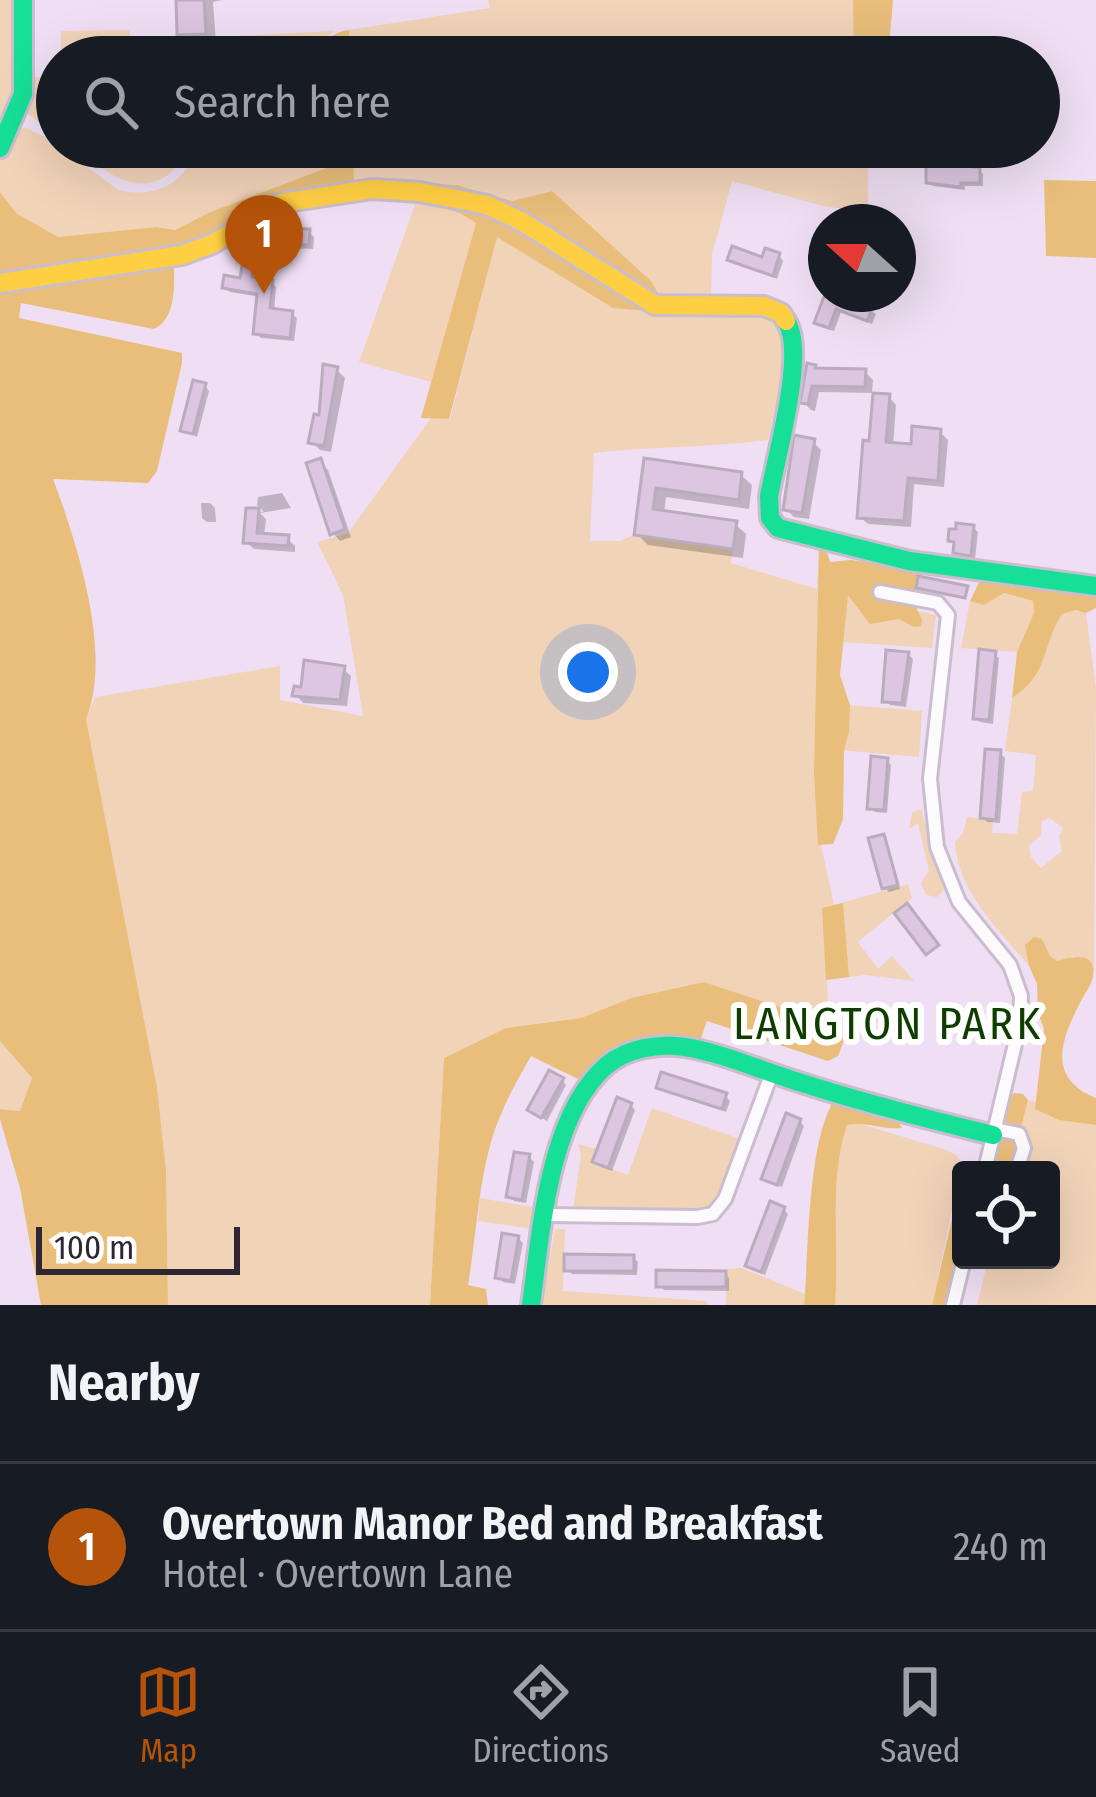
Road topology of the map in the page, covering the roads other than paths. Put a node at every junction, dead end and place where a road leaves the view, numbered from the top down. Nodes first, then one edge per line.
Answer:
1 (23, 0) edge
2 (0, 148) edge
3 (0, 283) edge
4 (1096, 586) edge
5 (880, 592) dead end
6 (771, 1076) junction
7 (994, 1132) junction
8 (987, 1161) edge
9 (1020, 1161) edge
10 (547, 1215) junction
11 (962, 1269) edge
12 (531, 1305) edge
13 (953, 1305) edge

1 - 2 street
3 - 4 street
5 - 7 street
6 - 7 street
6 - 10 street
6 - 10 street
7 - 8 street
7 - 9 street
10 - 12 street
11 - 13 street

